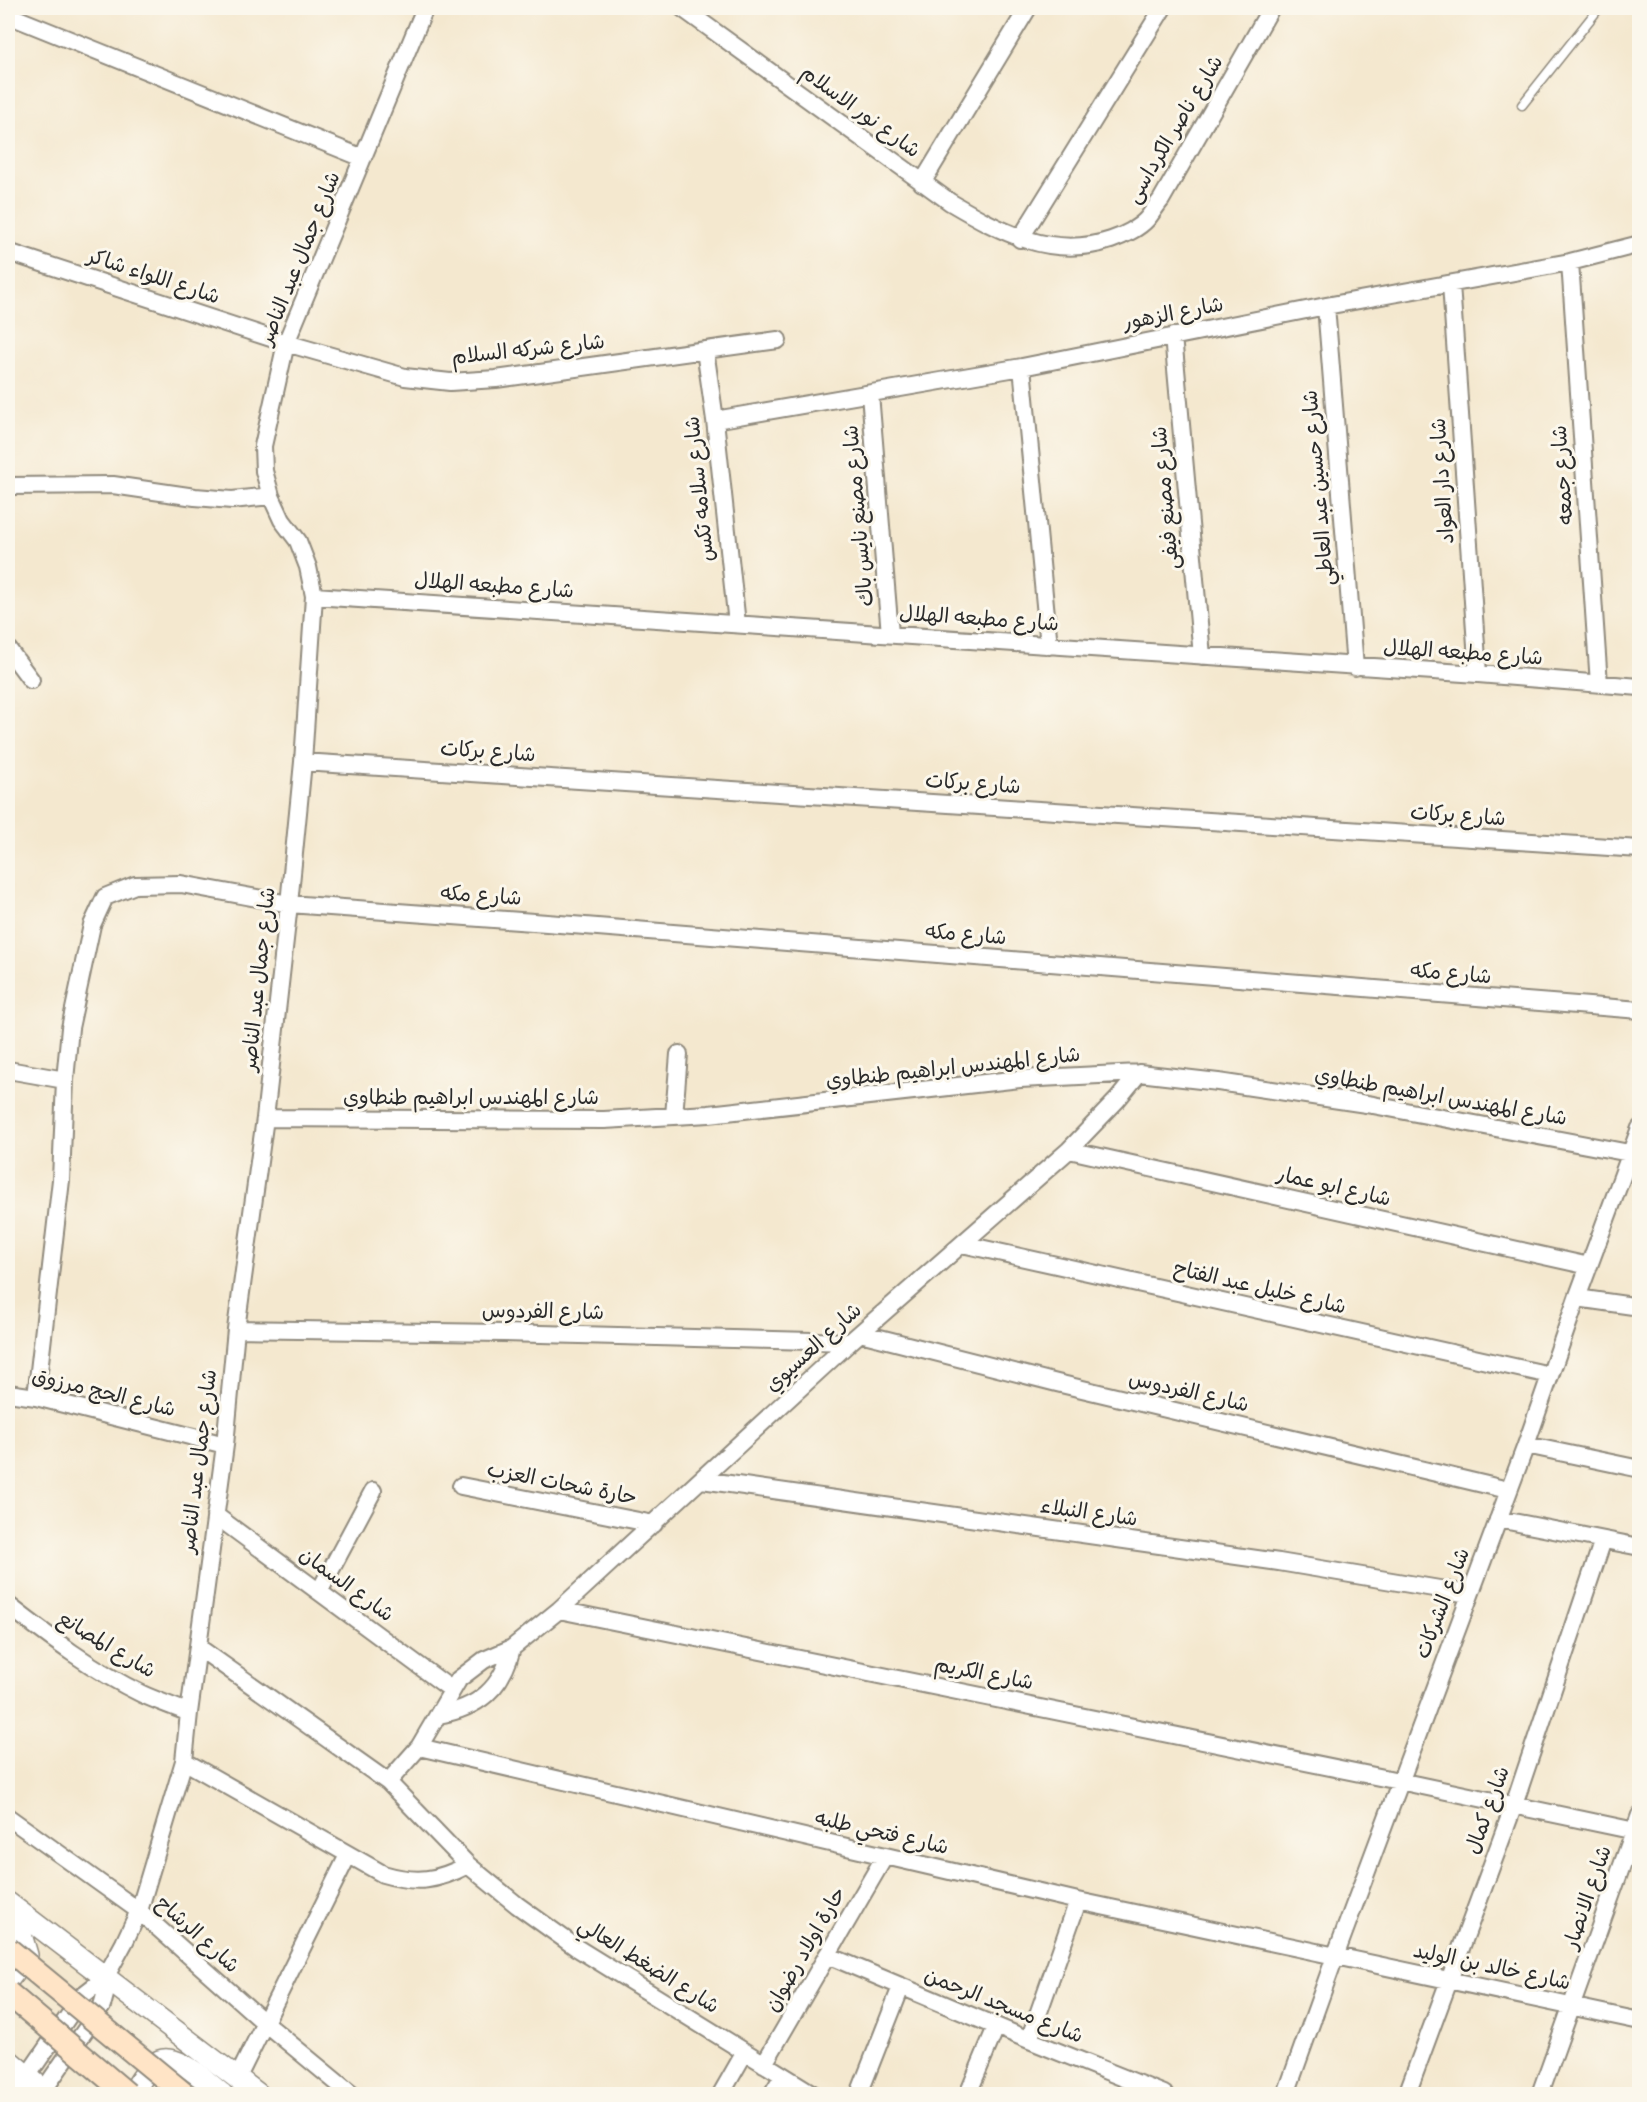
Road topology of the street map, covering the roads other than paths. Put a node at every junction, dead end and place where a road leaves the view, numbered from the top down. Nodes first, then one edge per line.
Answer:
1 (425, 8) edge
2 (682, 8) edge
3 (1028, 8) edge
4 (1163, 8) edge
5 (1599, 8) edge
6 (1264, 10) edge
7 (8, 15) edge
8 (1522, 105) dead end
9 (363, 158) junction
10 (922, 183) junction
11 (1020, 239) junction
12 (1640, 244) edge
13 (8, 252) edge
14 (1570, 262) junction
15 (1451, 284) junction
16 (1326, 306) junction
17 (1173, 336) junction
18 (778, 340) dead end
19 (286, 343) junction
20 (705, 350) junction
21 (1022, 367) junction
22 (870, 394) junction
23 (715, 420) junction
24 (8, 486) edge
25 (271, 496) junction
26 (314, 596) junction
27 (737, 624) junction
28 (891, 634) junction
29 (1049, 646) junction
30 (8, 649) edge
31 (1202, 656) junction
32 (1355, 667) junction
33 (1478, 674) junction
34 (31, 680) dead end
35 (1599, 684) junction
36 (1640, 687) edge
37 (303, 762) junction
38 (1640, 849) edge
39 (289, 904) junction
40 (1640, 1010) edge
41 (679, 1054) dead end
42 (8, 1070) edge
43 (1139, 1073) junction
44 (65, 1080) junction
45 (674, 1116) junction
46 (264, 1118) junction
47 (1640, 1128) edge
48 (1069, 1150) junction
49 (1635, 1155) edge
50 (962, 1244) junction
51 (1589, 1266) junction
52 (1577, 1298) junction
53 (1640, 1307) edge
54 (236, 1329) junction
55 (855, 1338) junction
56 (1550, 1375) junction
57 (8, 1393) edge
58 (36, 1397) junction
59 (1526, 1444) junction
60 (225, 1445) junction
61 (1640, 1469) edge
62 (702, 1480) junction
63 (461, 1486) dead end
64 (1508, 1490) junction
65 (373, 1491) dead end
66 (215, 1515) junction
67 (1498, 1519) junction
68 (654, 1524) junction
69 (1603, 1540) junction
70 (1640, 1547) edge
71 (319, 1592) junction
72 (1469, 1594) junction
73 (8, 1605) edge
74 (560, 1610) junction
75 (198, 1647) junction
76 (512, 1648) junction
77 (452, 1690) junction
78 (189, 1713) junction
79 (438, 1715) junction
80 (419, 1747) junction
81 (184, 1761) junction
82 (1399, 1781) junction
83 (388, 1782) junction
84 (1514, 1805) junction
85 (8, 1817) edge
86 (1638, 1826) edge
87 (348, 1855) junction
88 (885, 1856) junction
89 (468, 1865) junction
90 (1078, 1901) junction
91 (8, 1904) edge
92 (139, 1911) junction
93 (8, 1927) edge
94 (8, 1949) edge
95 (827, 1954) junction
96 (1336, 1954) junction
97 (105, 1978) junction
98 (1449, 1979) junction
99 (8, 1980) edge
100 (902, 1987) junction
101 (8, 1993) edge
102 (1572, 2006) junction
103 (1640, 2021) edge
104 (265, 2023) junction
105 (996, 2027) junction
106 (1029, 2040) junction
107 (745, 2052) junction
108 (8, 2060) edge
109 (764, 2064) junction
110 (783, 2076) junction
111 (27, 2077) junction
112 (237, 2079) junction
113 (44, 2093) edge
114 (15, 2094) edge
115 (130, 2094) edge
116 (184, 2094) edge
117 (222, 2094) edge
118 (257, 2094) edge
119 (351, 2094) edge
120 (721, 2094) edge
121 (772, 2094) edge
122 (813, 2094) edge
123 (859, 2094) edge
124 (968, 2094) edge
125 (1164, 2094) edge
126 (1286, 2094) edge
127 (1407, 2094) edge
128 (1540, 2094) edge

1 - 9 street, شارع جمال عبد الناصر
2 - 10 street, شارع نور الاسلام
3 - 10 street
4 - 11 street
5 - 8 lane
6 - 11 street, شارع ناصر الكرداسى
7 - 9 street
9 - 19 street, شارع جمال عبد الناصر
10 - 11 street, شارع نور الاسلام
12 - 14 street, شارع الزهور
13 - 19 street, شارع اللواء شاكر
14 - 15 street, شارع الزهور
14 - 35 street, شارع جمعه
15 - 16 street, شارع الزهور
15 - 33 street, شارع دار العواد
16 - 17 street, شارع الزهور
16 - 32 street, شارع حسين عبد العاطي
17 - 21 street, شارع الزهور
17 - 31 street, شارع مصنع فيفى
18 - 20 street, شارع شركه السلام
19 - 20 street, شارع شركه السلام
19 - 25 street, شارع جمال عبد الناصر
20 - 23 street, شارع سلامه تكس
21 - 22 street, شارع الزهور
21 - 29 street
22 - 23 street, شارع الزهور
22 - 28 street, شارع مصنع نايس باك
23 - 27 street, شارع سلامه تكس
24 - 25 street
25 - 26 street, شارع جمال عبد الناصر
26 - 27 street, شارع مطبعه الهلال
26 - 37 street, شارع جمال عبد الناصر
27 - 28 street, شارع مطبعه الهلال
28 - 29 street, شارع مطبعه الهلال
29 - 31 street, شارع مطبعه الهلال
30 - 34 street
31 - 32 street, شارع مطبعه الهلال
32 - 33 street, شارع مطبعه الهلال
33 - 35 street, شارع مطبعه الهلال
35 - 36 street, شارع مطبعه الهلال
37 - 38 street, شارع بركات
37 - 39 street, شارع جمال عبد الناصر
39 - 40 street, شارع مكه
39 - 44 street, شارع مكه
39 - 46 street, شارع جمال عبد الناصر
41 - 45 street
42 - 44 street
43 - 45 street, شارع المهندس ابراهيم طنطاوي
43 - 48 street, شارع العسيوي
43 - 49 street, شارع المهندس ابراهيم طنطاوي
44 - 58 street, شارع مكه
45 - 46 street, شارع المهندس ابراهيم طنطاوي
46 - 54 street, شارع جمال عبد الناصر
47 - 49 street, شارع الشركات
48 - 50 street, شارع العسيوي
48 - 51 street, شارع ابو عمار
49 - 51 street, شارع الشركات
50 - 55 street, شارع العسيوي
50 - 56 street, شارع خليل عبد الفتاح
51 - 52 street, شارع الشركات
52 - 53 street
52 - 56 street, شارع الشركات
54 - 55 street, شارع الفردوس
54 - 60 street, شارع جمال عبد الناصر
55 - 62 street, شارع العسيوي
55 - 64 street, شارع الفردوس
56 - 59 street, شارع الشركات
57 - 58 street, شارع الحج مرزوق
58 - 60 street, شارع الحج مرزوق
59 - 61 street
59 - 64 street, شارع الشركات
60 - 66 street, شارع جمال عبد الناصر
62 - 68 street, شارع العسيوي
62 - 72 street, شارع النبلاء
63 - 68 street, حارة شحات العزب
64 - 67 street, شارع الشركات
65 - 71 street
66 - 71 street, شارع السمان
66 - 75 street, شارع جمال عبد الناصر
67 - 69 street
67 - 72 street, شارع الشركات
68 - 74 street, شارع العسيوي
69 - 70 street
69 - 84 street, شارع كمال
71 - 77 street, شارع السمان
72 - 82 street, شارع الشركات
73 - 78 street, شارع المصانع
74 - 76 street, شارع العسيوي
74 - 82 street, شارع الكريم
75 - 78 street, شارع جمال عبد الناصر
75 - 83 street, شارع الضغط العالي
76 - 77 street, شارع العسيوي
76 - 79 street
77 - 79 street, شارع العسيوي
78 - 81 street, شارع جمال عبد الناصر
79 - 80 street, شارع العسيوي
80 - 83 street, شارع العسيوي
80 - 88 street, شارع فتحي طلبه
81 - 87 street
81 - 92 street, شارع جمال عبد الناصر
82 - 84 street, شارع الكريم
82 - 96 street, شارع الشركات
83 - 89 street, شارع الضغط العالي
84 - 86 street, شارع الكريم
84 - 98 street, شارع كمال
85 - 92 street, شارع الرشاح
86 - 102 street, شارع الانصار
87 - 89 street
87 - 104 street
88 - 90 street, شارع فتحي طلبه
88 - 95 street, حارة اولاد رضوان
89 - 107 street, شارع الضغط العالي
90 - 96 street, شارع فتحي طلبه
90 - 106 street
91 - 97 street
92 - 97 street, شارع جمال عبد الناصر
92 - 104 street, شارع الرشاح
93 - 99 street
94 - 116 main road, bridge
95 - 100 street, شارع مسجد الرحمن
95 - 109 street, حارة اولاد رضوان
96 - 98 street, شارع خالد بن الوليد
96 - 126 street, شارع الشركات
97 - 111 street, شارع جمال عبد الناصر
97 - 112 street
97 - 113 street, شارع جمال عبد الناصر
98 - 102 street, شارع خالد بن الوليد
98 - 127 street, شارع كمال
100 - 105 street, شارع مسجد الرحمن
100 - 123 street
101 - 115 main road, bridge
102 - 103 street, شارع خالد بن الوليد
102 - 128 street, شارع الانصار
104 - 112 street
104 - 119 street, شارع الرشاح
105 - 106 street, شارع مسجد الرحمن
105 - 124 street
106 - 125 street, شارع مسجد الرحمن
107 - 109 street, شارع الضغط العالي
107 - 120 street
108 - 111 street
109 - 110 street, شارع الضغط العالي
110 - 121 street
110 - 122 street, شارع الضغط العالي
111 - 113 street
111 - 114 street, شارع جمال عبد الناصر
112 - 118 street
115 - 117 street

